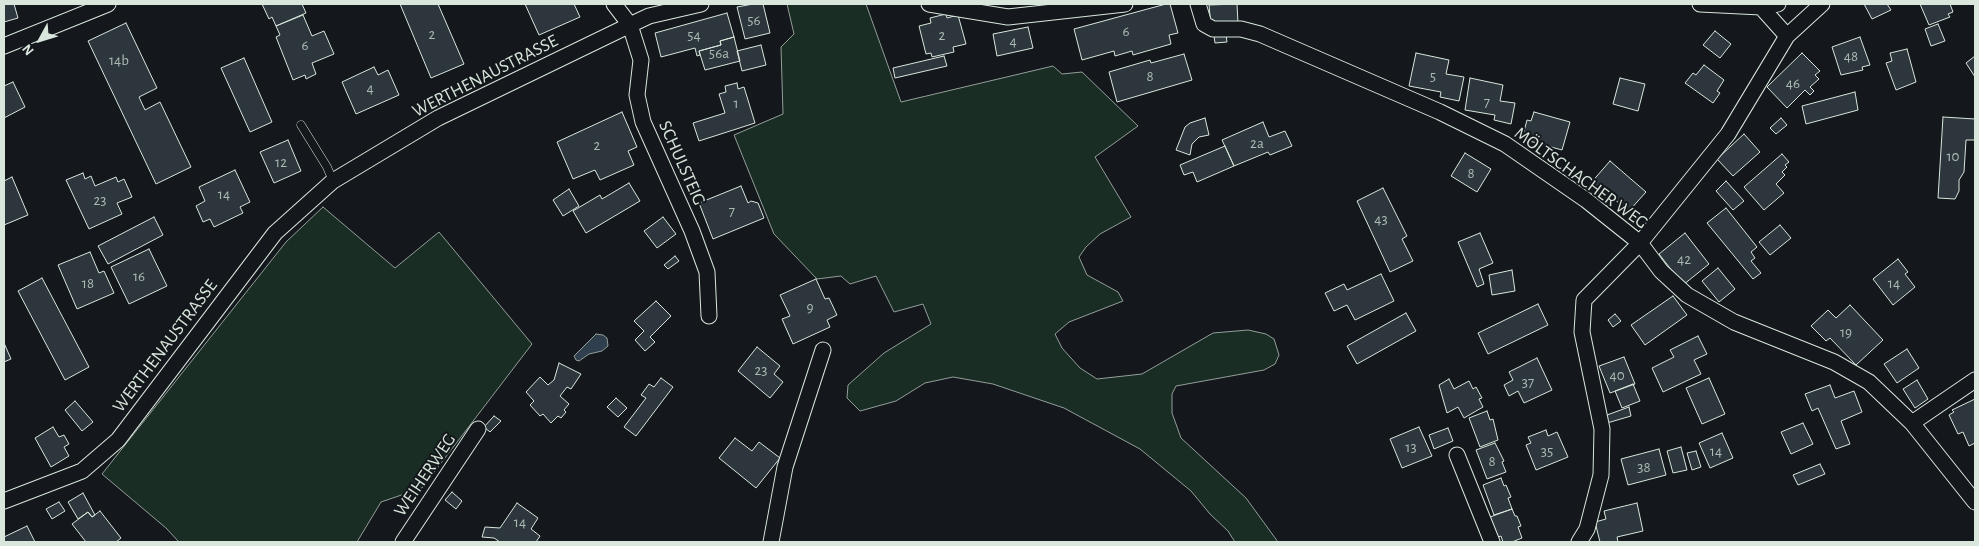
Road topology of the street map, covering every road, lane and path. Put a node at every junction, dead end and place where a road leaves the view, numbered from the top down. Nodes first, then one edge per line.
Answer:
1 (108, 4) edge
2 (614, 4) edge
3 (701, 4) edge
4 (928, 4) edge
5 (1125, 4) edge
6 (1198, 4) edge
7 (1700, 4) edge
8 (1778, 4) edge
9 (1822, 4) edge
10 (1761, 8) junction
11 (630, 25) junction
12 (1787, 36) junction
13 (4, 46) edge
14 (301, 125) dead end
15 (333, 181) junction
16 (1640, 243) junction
17 (709, 316) dead end
18 (823, 350) dead end
19 (1975, 380) edge
20 (1912, 422) junction
21 (478, 429) dead end
22 (1457, 456) dead end
23 (4, 501) edge
24 (1975, 502) edge
25 (402, 542) edge
26 (771, 542) edge
27 (1492, 542) edge
28 (1579, 542) edge

1 - 13 street
2 - 11 street, SCHULSTEIG
3 - 11 street, WERTHENAUSTRASSE
4 - 5 street
6 - 16 street, MÖLTSCHACHER WEG
7 - 10 street
8 - 10 street
9 - 12 street
10 - 12 street
11 - 15 street, WERTHENAUSTRASSE
11 - 17 street, SCHULSTEIG
12 - 16 street
14 - 15 lane
15 - 23 street, WERTHENAUSTRASSE
16 - 20 street, MÖLTSCHACHER WEG
16 - 28 street
18 - 26 street
19 - 20 street
20 - 24 street, MÖLTSCHACHER WEG
21 - 25 street, WEIHERWEG
22 - 27 street

